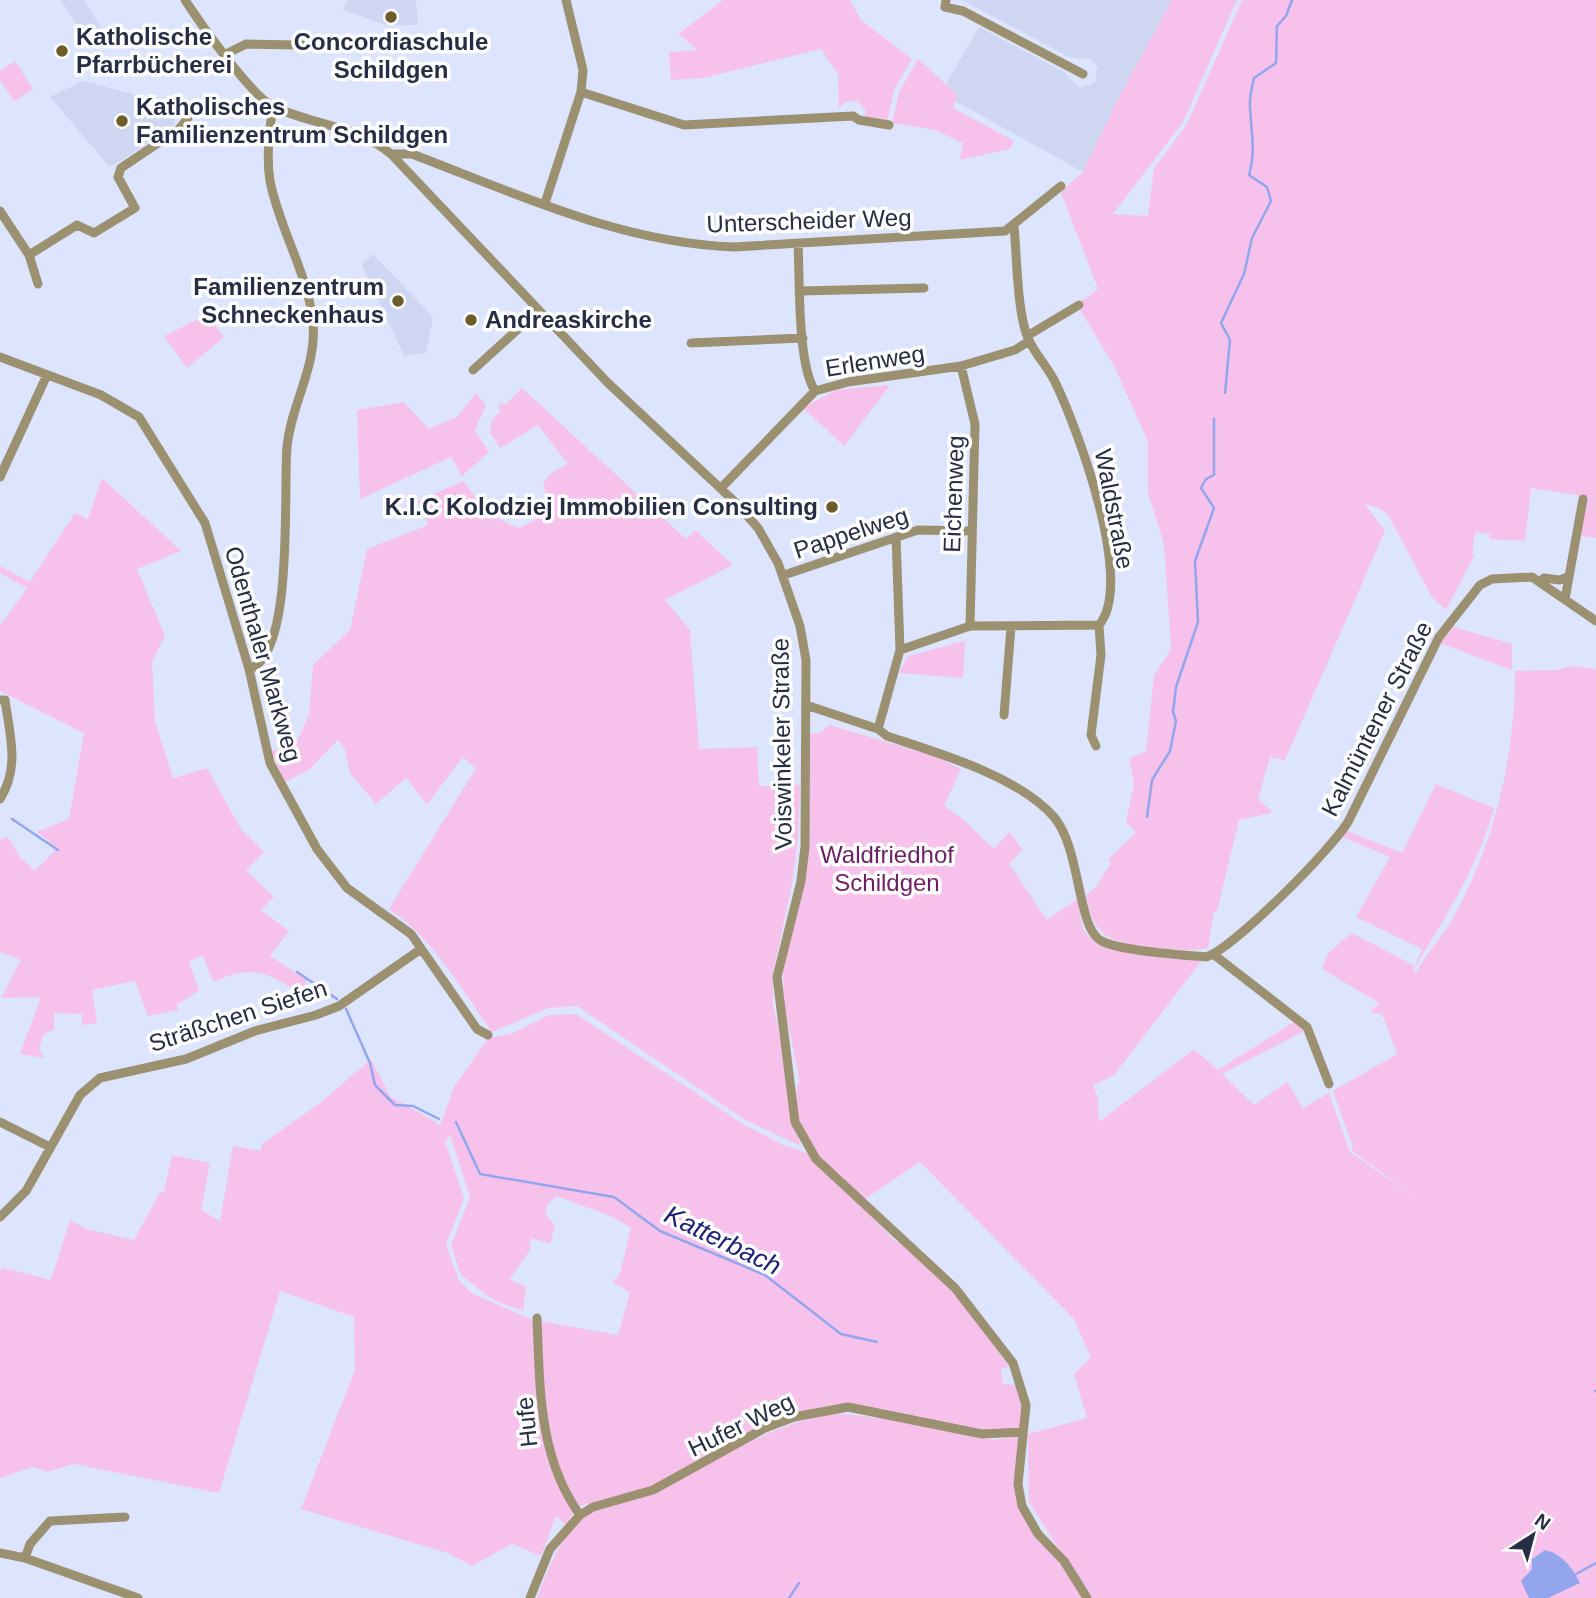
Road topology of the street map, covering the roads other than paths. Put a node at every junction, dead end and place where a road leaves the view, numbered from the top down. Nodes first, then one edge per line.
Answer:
1 (186, 0) edge
2 (566, 0) edge
3 (946, 0) edge
4 (364, 46) dead end
5 (226, 54) junction
6 (1083, 74) dead end
7 (581, 92) junction
8 (273, 107) junction
9 (188, 118) dead end
10 (889, 125) dead end
11 (391, 154) junction
12 (1061, 186) dead end
13 (545, 203) junction
14 (0, 211) edge
15 (1014, 226) junction
16 (798, 244) junction
17 (29, 255) junction
18 (38, 284) dead end
19 (924, 288) dead end
20 (801, 291) junction
21 (1079, 305) dead end
22 (538, 311) junction
23 (803, 338) junction
24 (1028, 338) junction
25 (691, 343) dead end
26 (0, 357) edge
27 (961, 366) junction
28 (473, 370) dead end
29 (47, 375) junction
30 (815, 391) junction
31 (0, 477) edge
32 (721, 488) junction
33 (1583, 499) dead end
34 (972, 531) junction
35 (896, 537) junction
36 (784, 575) junction
37 (1569, 576) junction
38 (1540, 582) junction
39 (1565, 599) junction
40 (1596, 621) edge
41 (1099, 625) junction
42 (970, 626) junction
43 (1011, 627) junction
44 (900, 650) junction
45 (249, 669) junction
46 (0, 700) edge
47 (806, 705) junction
48 (1004, 715) dead end
49 (878, 729) junction
50 (1096, 746) dead end
51 (0, 799) edge
52 (421, 949) junction
53 (1213, 954) junction
54 (488, 1035) dead end
55 (1329, 1084) dead end
56 (0, 1122) edge
57 (50, 1147) junction
58 (0, 1217) edge
59 (537, 1318) dead end
60 (1022, 1432) junction
61 (580, 1515) junction
62 (125, 1517) dead end
63 (0, 1553) edge
64 (25, 1558) junction
65 (138, 1598) edge
66 (530, 1598) edge
67 (1087, 1598) edge

1 - 5 street
2 - 7 street
3 - 6 street
4 - 5 street
5 - 8 street
7 - 10 street
7 - 13 street
8 - 11 street, Voiswinkeler Straße
8 - 45 street
9 - 17 street
11 - 13 street, Unterscheider Weg
11 - 22 street, Voiswinkeler Straße
12 - 15 street, Unterscheider Weg
13 - 16 street, Unterscheider Weg
14 - 17 street
15 - 16 street, Unterscheider Weg
15 - 24 street, Waldstraße
16 - 20 street
17 - 18 street
19 - 20 street
20 - 23 street
21 - 24 street
22 - 28 street
22 - 32 street, Voiswinkeler Straße
23 - 25 street
23 - 30 street
24 - 27 street, Erlenweg
24 - 41 street, Waldstraße
26 - 29 street, Odenthaler Markweg
27 - 30 street, Erlenweg
27 - 34 street, Eichenweg
29 - 31 street
29 - 45 street, Odenthaler Markweg
30 - 32 street, Erlenweg
32 - 36 street, Voiswinkeler Straße
33 - 37 street
34 - 35 street, Pappelweg
34 - 42 street, Eichenweg
35 - 36 street, Pappelweg
35 - 44 street
36 - 47 street, Voiswinkeler Straße
37 - 38 street, Kalmüntener Straße
37 - 39 street
38 - 39 street, Kalmüntener Straße
38 - 53 street, Kalmüntener Straße
39 - 40 street, Kalmüntener Straße
41 - 43 street
41 - 50 street
42 - 43 street
42 - 44 street
43 - 48 street
44 - 49 street
45 - 52 street, Odenthaler Markweg
46 - 51 street
47 - 49 street
47 - 60 street, Voiswinkeler Straße
49 - 53 street
52 - 54 street, Odenthaler Markweg
52 - 57 street, Sträßchen Siefen
53 - 55 street
56 - 57 street
57 - 58 street, Sträßchen Siefen
59 - 61 street, Hufe
60 - 61 street, Hufer Weg
60 - 67 street, Voiswinkeler Straße
61 - 66 street, Hufer Weg
62 - 64 street
63 - 64 street
64 - 65 street

